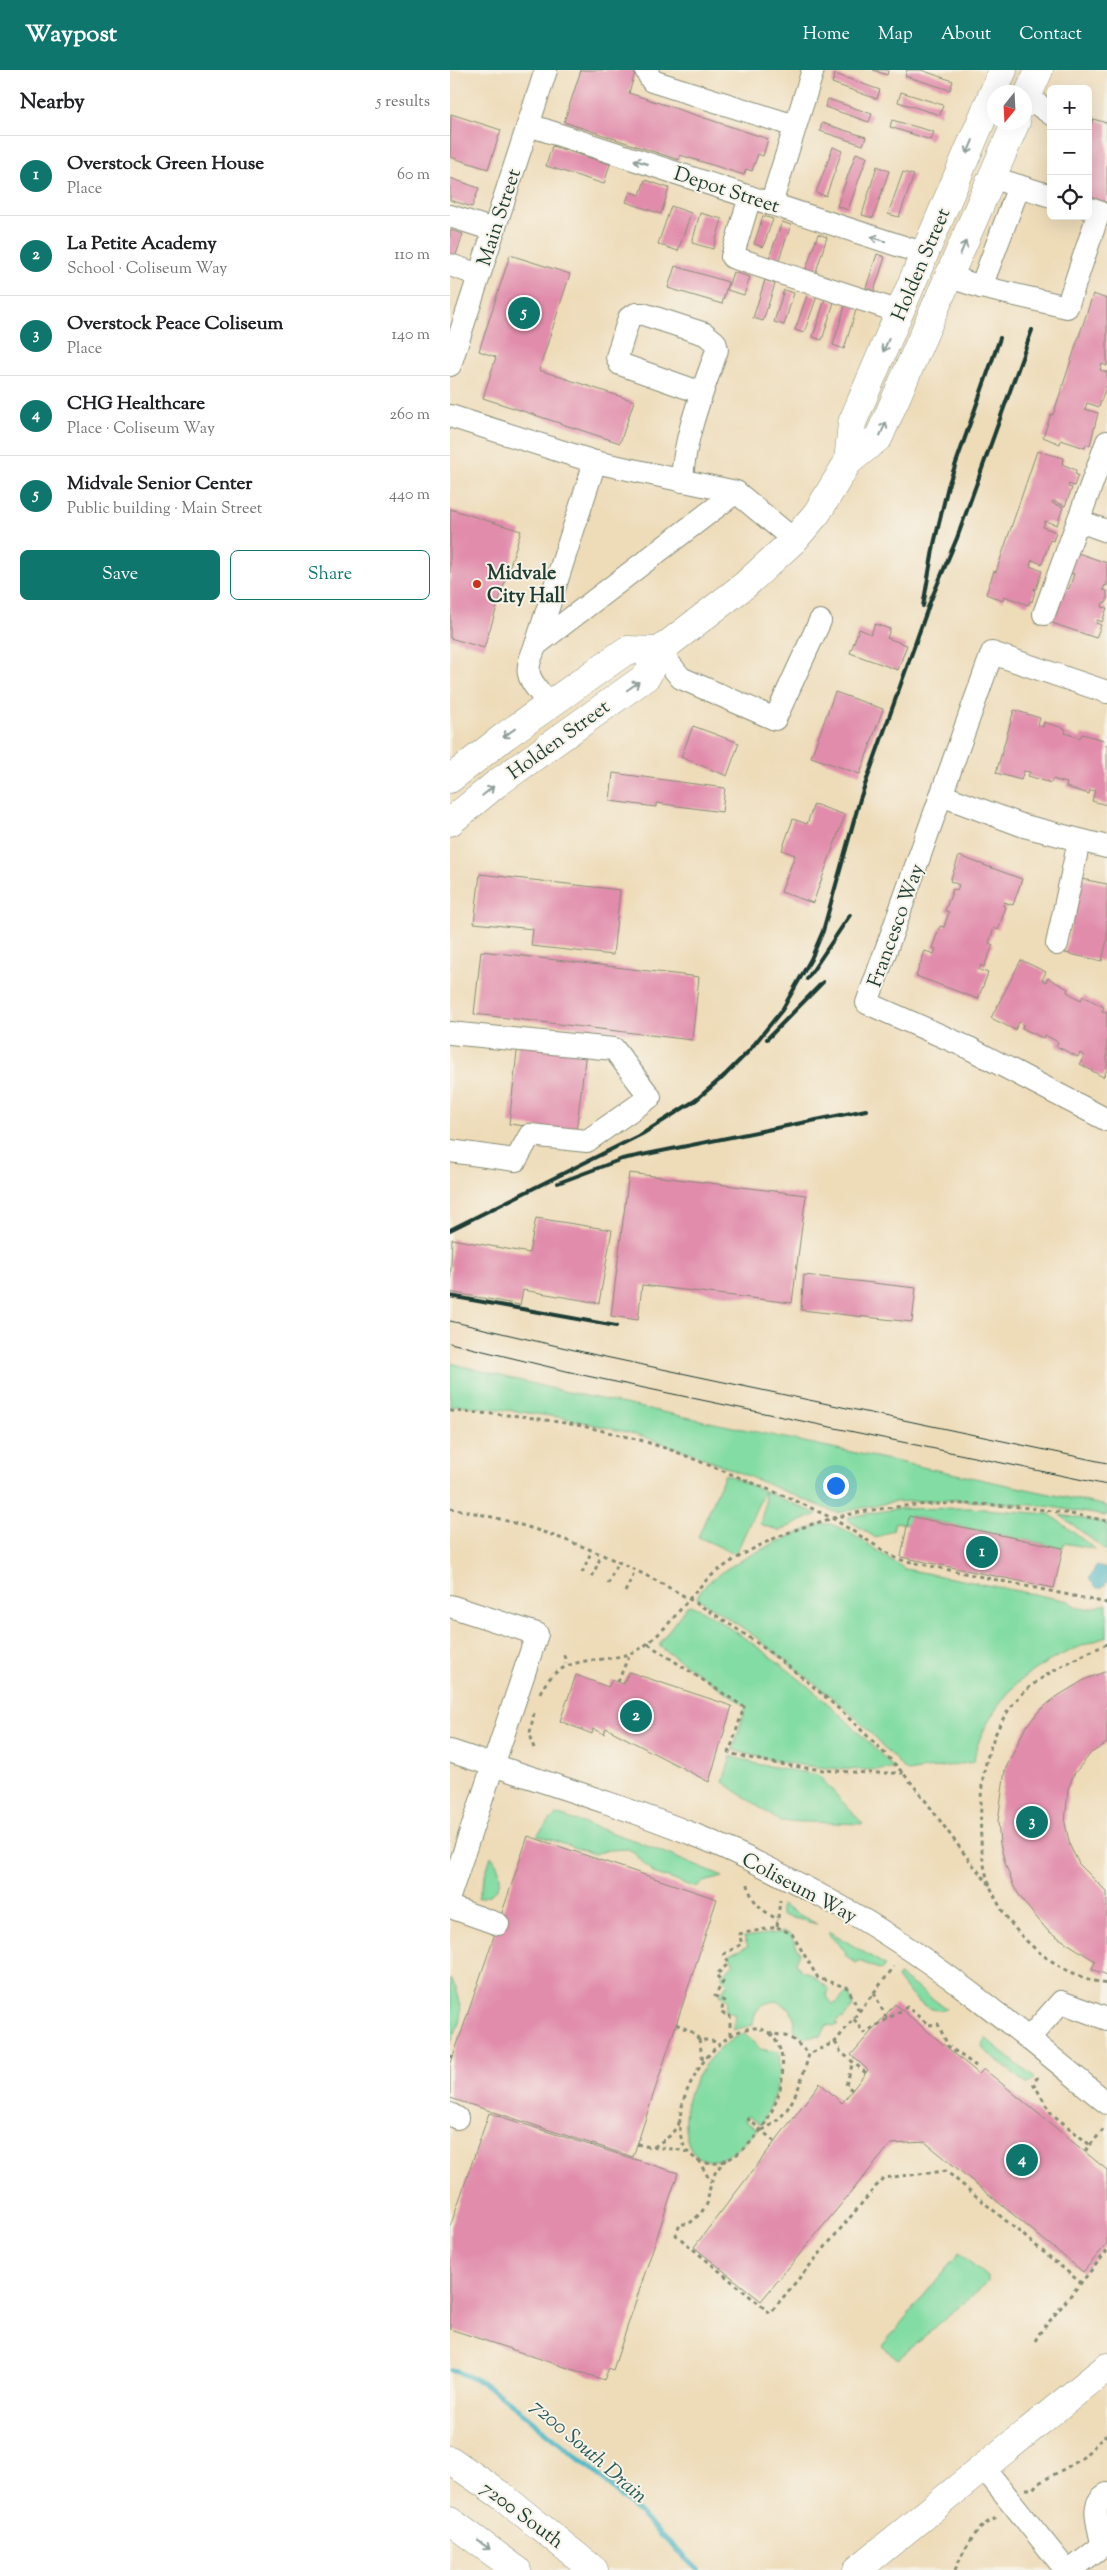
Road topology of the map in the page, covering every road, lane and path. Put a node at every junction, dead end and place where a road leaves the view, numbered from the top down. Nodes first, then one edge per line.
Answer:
1 (546, 70) edge
2 (646, 70) edge
3 (1003, 70) edge
4 (1039, 70) edge
5 (810, 71) edge
6 (1032, 87) edge
7 (1032, 104) edge
8 (1047, 112) edge
9 (529, 125) junction
10 (795, 126) junction
11 (1013, 130) edge
12 (992, 178) junction
13 (1019, 186) junction
14 (1047, 193) edge
15 (750, 197) junction
16 (771, 204) junction
17 (1092, 210) edge
18 (450, 216) edge
19 (494, 230) junction
20 (925, 254) junction
21 (450, 265) edge
22 (479, 275) junction
23 (950, 277) junction
24 (981, 287) junction
25 (900, 312) junction
26 (450, 365) edge
27 (702, 393) dead end
28 (450, 416) edge
29 (1107, 442) edge
30 (595, 462) junction
31 (848, 462) junction
32 (682, 481) junction
33 (736, 492) junction
34 (1079, 521) junction
35 (1107, 531) edge
36 (794, 540) junction
37 (1044, 614) dead end
38 (820, 620) dead end
39 (536, 645) junction
40 (659, 651) junction
41 (1107, 692) edge
42 (549, 705) junction
43 (450, 779) edge
44 (941, 795) junction
45 (450, 822) edge
46 (1079, 841) junction
47 (1107, 846) edge
48 (1057, 944) dead end
49 (450, 1033) edge
50 (1107, 1120) edge
51 (450, 1151) edge
52 (450, 1411) edge
53 (450, 1508) edge
54 (832, 1518) junction
55 (1107, 1521) edge
56 (590, 1552) junction
57 (601, 1556) junction
58 (617, 1563) junction
59 (634, 1571) junction
60 (582, 1573) dead end
61 (592, 1577) dead end
62 (608, 1584) dead end
63 (625, 1592) dead end
64 (688, 1599) junction
65 (1107, 1603) edge
66 (450, 1606) edge
67 (648, 1644) junction
68 (1107, 1644) edge
69 (629, 1654) junction
70 (564, 1655) dead end
71 (566, 1664) junction
72 (618, 1682) dead end
73 (538, 1697) dead end
74 (536, 1705) dead end
75 (534, 1749) dead end
76 (450, 1751) edge
77 (493, 1765) junction
78 (903, 1773) junction
79 (748, 1884) dead end
80 (990, 1885) junction
81 (450, 1894) edge
82 (780, 1900) dead end
83 (450, 1907) edge
84 (778, 1920) junction
85 (498, 1924) dead end
86 (777, 1927) junction
87 (894, 1968) dead end
88 (1107, 1984) edge
89 (874, 1993) junction
90 (859, 2011) junction
91 (854, 2019) junction
92 (887, 2019) junction
93 (1107, 2019) edge
94 (676, 2024) dead end
95 (770, 2033) junction
96 (730, 2035) junction
97 (699, 2039) junction
98 (1028, 2039) junction
99 (719, 2042) junction
100 (835, 2042) junction
101 (810, 2054) junction
102 (703, 2061) junction
103 (854, 2062) junction
104 (976, 2066) dead end
105 (866, 2073) dead end
106 (1038, 2077) dead end
107 (852, 2090) dead end
108 (1107, 2103) edge
109 (747, 2118) dead end
110 (682, 2119) junction
111 (761, 2130) junction
112 (1103, 2130) dead end
113 (775, 2142) dead end
114 (638, 2144) dead end
115 (1090, 2145) junction
116 (652, 2149) junction
117 (1085, 2151) dead end
118 (690, 2153) junction
119 (698, 2160) junction
120 (726, 2160) junction
121 (711, 2182) junction
122 (1107, 2251) edge
123 (1081, 2283) junction
124 (1035, 2342) dead end
125 (1107, 2367) edge
126 (450, 2460) edge
127 (984, 2468) junction
128 (1107, 2494) edge
129 (450, 2522) edge
130 (1105, 2544) edge
131 (517, 2570) edge
132 (594, 2570) edge
133 (857, 2570) edge
134 (1066, 2570) edge
135 (1071, 2570) edge

1 - 9 street, Main Street
2 - 10 street
3 -> 20 main road, Holden Street
4 - 6 main road
5 - 10 street
7 - 8 street
15 -> 9 street, Depot Street
9 - 19 street, Main Street
10 - 16 street
11 - 12 main road, Holden Street
12 - 13 street
23 -> 12 main road, Holden Street
13 - 14 street
13 - 24 street
15 - 16 street, Depot Street
15 - 25 street
20 -> 16 street, Depot Street
17 - 24 street
18 - 19 street
19 - 22 street, Main Street
20 - 25 main road, Holden Street
21 - 22 street
22 - 26 street, Main Street
23 - 24 street
31 -> 23 main road, Holden Street
25 -> 31 main road, Holden Street
27 - 32 street
28 - 30 street
29 - 34 street
30 - 32 street
30 - 39 street
31 - 36 main road, Holden Street
32 - 33 street
33 - 36 street
33 - 39 street
34 - 35 street
34 - 37 street
36 - 40 main road, Holden Street
38 - 40 street
39 - 42 street
40 - 42 main road, Holden Street
45 -> 40 main road, Holden Street
41 - 44 street, Francesco Way
42 -> 43 main road, Holden Street
44 - 46 street
44 - 50 street, Francesco Way
46 - 47 street
46 - 48 street
49 - 51 street
52 - 54 path
53 - 56 path
54 - 55 path
54 - 64 path
54 - 65 path
56 - 57 path
56 - 60 path
57 - 58 path
57 - 61 path
58 - 59 path
58 - 62 path
59 - 63 path
59 - 64 path
64 - 67 path
64 - 78 path
66 - 77 street
67 - 69 path
67 - 78 path
68 - 80 path
69 - 71 path
69 - 72 path
70 - 71 path
71 - 73 path
74 - 75 path
76 - 77 street, Coliseum Way
77 - 81 street
77 - 98 street, Coliseum Way
78 - 80 path
79 - 84 path
80 - 88 path
82 - 84 path
83 - 85 street
84 - 86 path
86 - 90 path
86 - 96 path
87 - 89 path
89 - 90 path
89 - 92 path
90 - 91 path
91 - 92 path
91 - 100 path
92 - 104 path
93 - 98 street
94 - 97 path
95 - 96 path
95 - 101 path
95 - 111 path
96 - 99 path
97 - 99 path
97 - 102 path
98 - 108 street, Coliseum Way
99 - 102 path
100 - 101 path
100 - 103 path
101 - 111 path
102 - 110 path
103 - 105 path
103 - 107 path
106 - 115 path
109 - 111 path
110 - 116 path
110 - 118 path
111 - 113 path
111 - 120 path
112 - 115 path
114 - 116 path
115 - 117 path
116 - 118 path
118 - 119 path
119 - 120 path
119 - 121 path
120 - 121 path
121 - 123 path
122 - 123 path
123 - 124 path
125 - 127 main road
126 - 132 main road, 7200 South
127 - 133 main road
127 - 134 street
128 - 130 street
129 -> 131 main road
130 - 135 street

